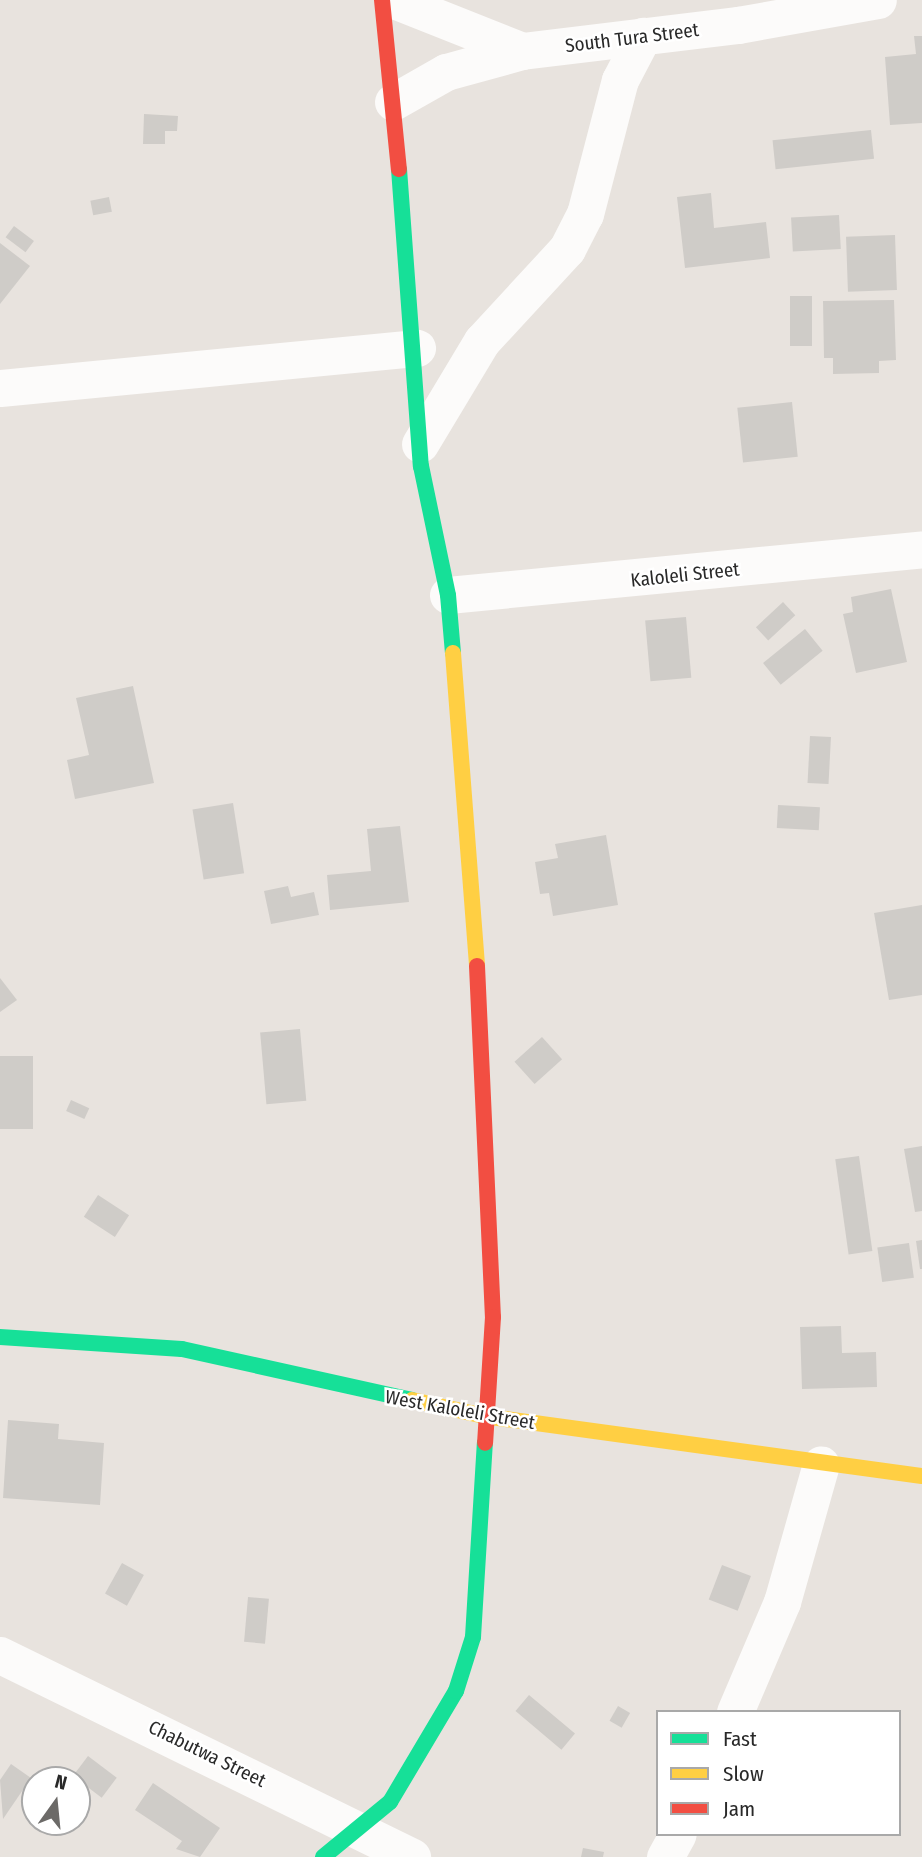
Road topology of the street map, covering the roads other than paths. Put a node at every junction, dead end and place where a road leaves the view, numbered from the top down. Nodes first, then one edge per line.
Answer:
1 (382, 0) edge
2 (394, 0) edge
3 (878, 0) edge
4 (738, 13) edge
5 (643, 36) junction
6 (522, 51) junction
7 (393, 102) junction
8 (417, 348) junction
9 (0, 388) edge
10 (420, 444) junction
11 (920, 551) edge
12 (448, 595) junction
13 (0, 1337) edge
14 (484, 1416) junction
15 (821, 1464) junction
16 (922, 1476) edge
17 (0, 1655) edge
18 (736, 1710) edge
19 (354, 1832) junction
20 (677, 1836) edge
21 (323, 1857) edge
22 (412, 1857) edge
23 (665, 1857) edge

1 - 7 street
2 - 6 street, South Tura Street
3 - 4 street, South Tura Street
4 - 5 street, South Tura Street
5 - 6 street, South Tura Street
5 - 10 street
6 - 7 street
7 - 8 street
8 - 9 street
8 - 10 street
10 - 12 street
11 - 12 street, Kaloleli Street
12 - 14 street
13 - 14 street, West Kaloleli Street
14 - 15 street, West Kaloleli Street
14 - 19 street
15 - 16 street, West Kaloleli Street
15 - 18 street
17 - 19 street, Chabutwa Street
19 - 21 street
19 - 22 street, Chabutwa Street
20 - 23 street

